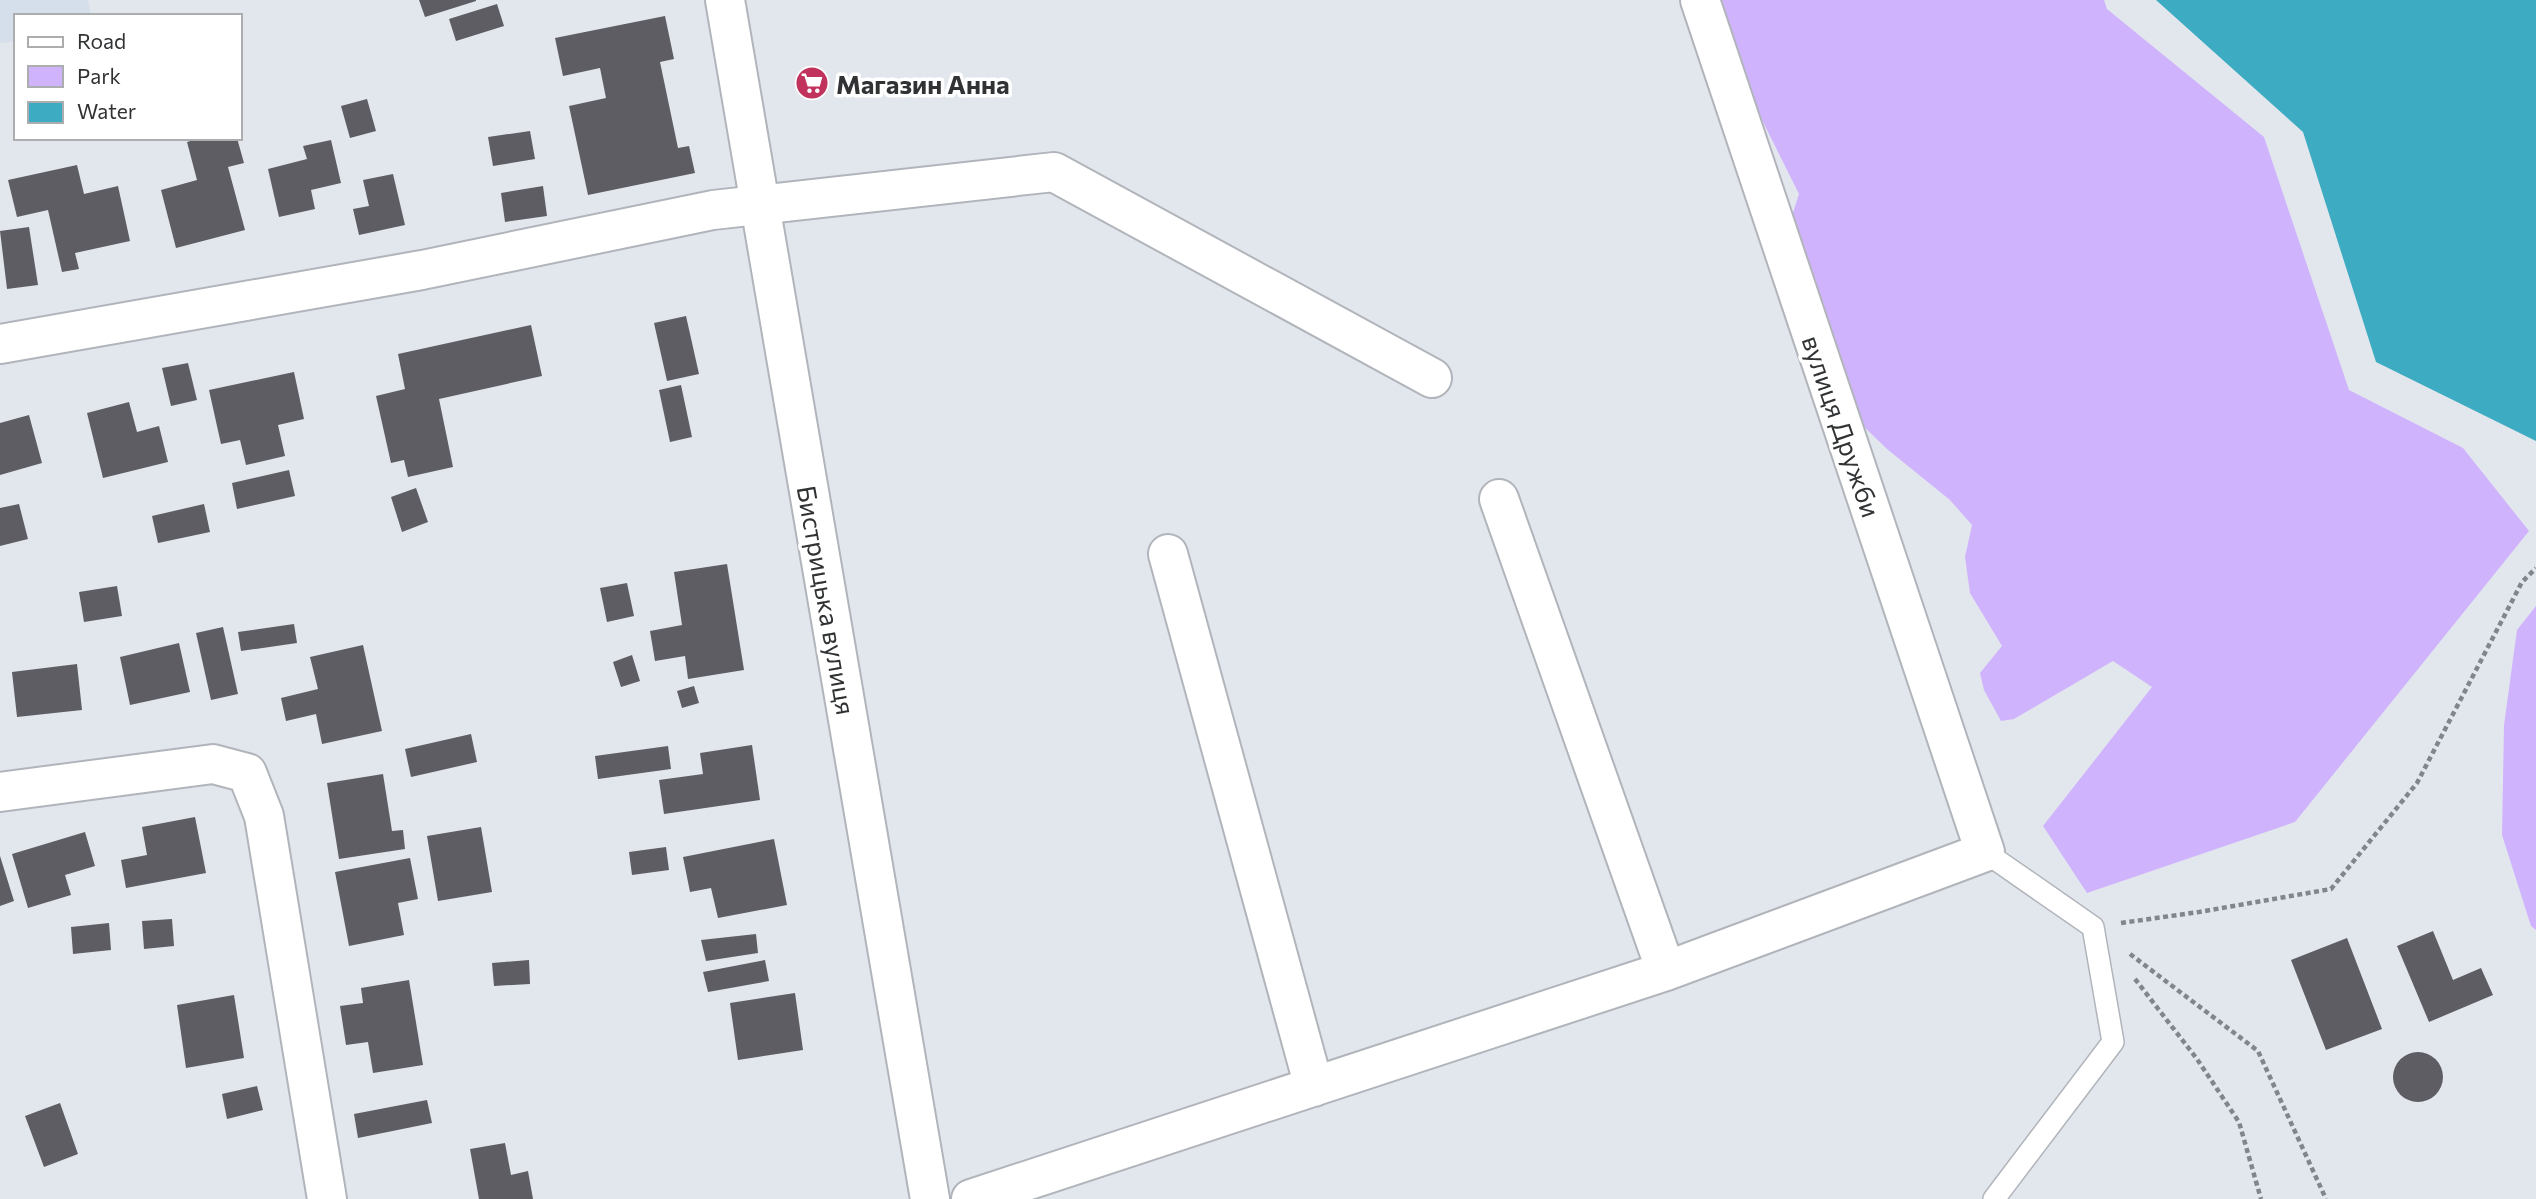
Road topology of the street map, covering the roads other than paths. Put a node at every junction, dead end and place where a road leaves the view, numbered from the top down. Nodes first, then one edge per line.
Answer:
1 (726, 0) edge
2 (1700, 0) edge
3 (760, 206) junction
4 (0, 344) edge
5 (1432, 378) dead end
6 (1499, 499) dead end
7 (1168, 554) dead end
8 (0, 792) edge
9 (1985, 852) junction
10 (1666, 971) junction
11 (1314, 1087) junction
12 (327, 1199) edge
13 (930, 1199) edge
14 (971, 1199) edge
15 (1994, 1199) edge

1 - 3 street, Бистрицька вулиця
2 - 9 street, вулиця Дружби
3 - 4 street
3 - 5 street
3 - 13 street, Бистрицька вулиця
6 - 10 street
7 - 11 street
8 - 12 street
9 - 10 street
9 - 15 lane
10 - 11 street
11 - 14 street

